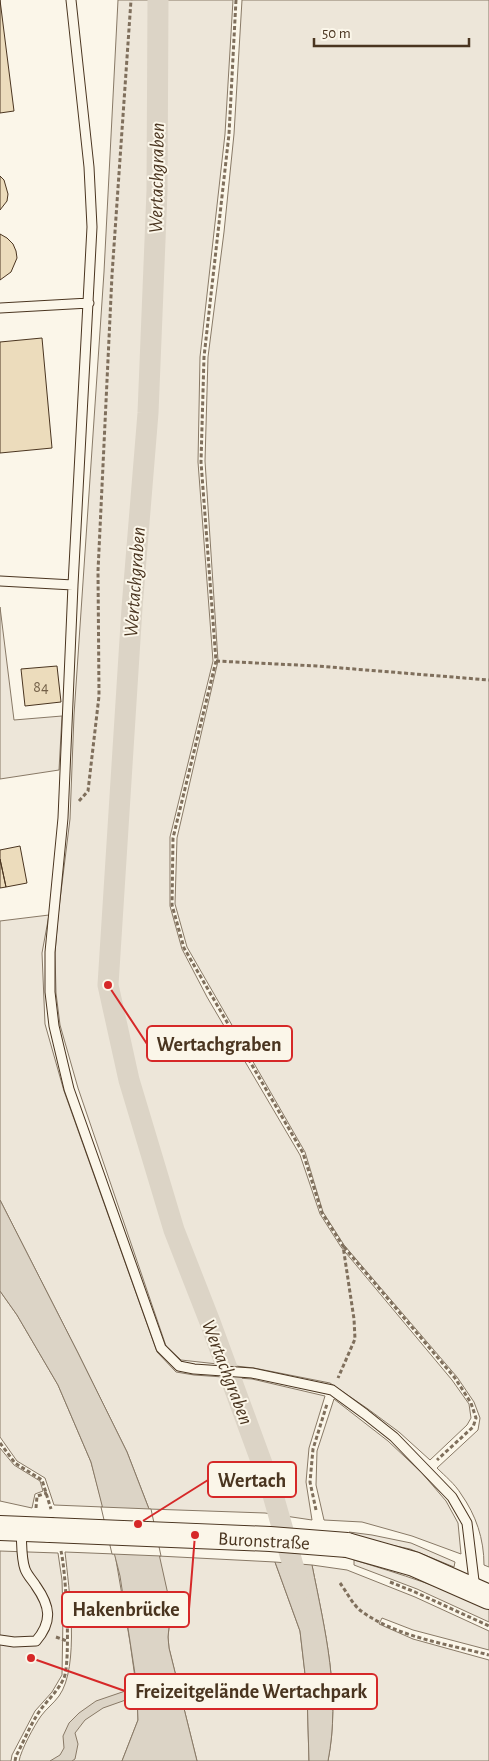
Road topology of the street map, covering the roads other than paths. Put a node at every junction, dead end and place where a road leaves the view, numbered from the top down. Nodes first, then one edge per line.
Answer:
1 (71, 0) edge
2 (89, 303) junction
3 (0, 308) edge
4 (0, 581) edge
5 (73, 585) junction
6 (10, 1528) edge
7 (482, 1593) edge
8 (0, 1640) edge

1 - 2 lane
2 - 3 lane
2 - 5 lane
4 - 5 lane
5 - 7 lane
6 - 7 street, Buronstraße, bridge
6 - 8 lane

